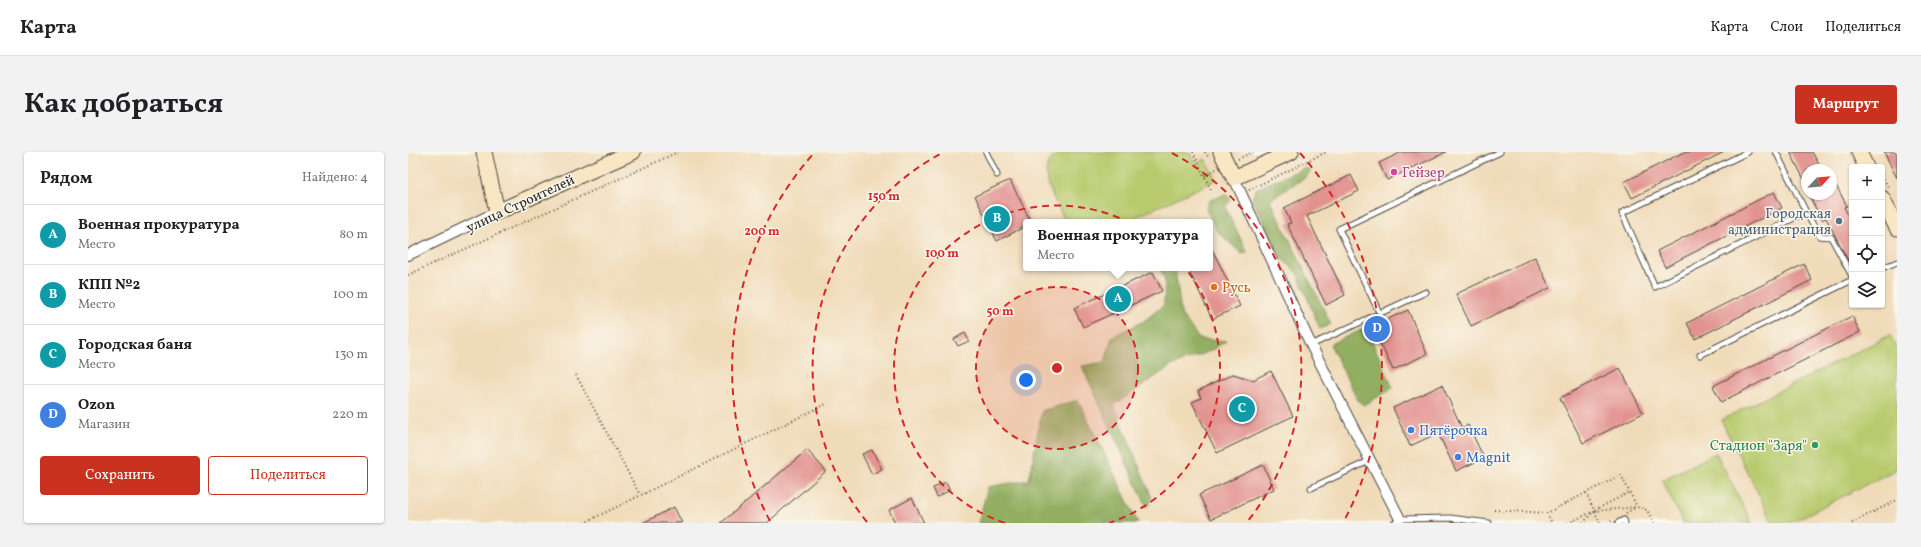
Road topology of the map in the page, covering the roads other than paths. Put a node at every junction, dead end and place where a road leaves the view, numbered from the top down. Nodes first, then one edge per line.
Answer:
1 (484, 152) edge
2 (633, 152) edge
3 (986, 152) edge
4 (1221, 152) edge
5 (1291, 152) edge
6 (1500, 152) edge
7 (1748, 152) edge
8 (1776, 152) edge
9 (1858, 152) edge
10 (1864, 164) edge
11 (997, 175) dead end
12 (1234, 178) junction
13 (1883, 200) edge
14 (497, 212) junction
15 (1806, 212) junction
16 (1897, 228) edge
17 (408, 255) edge
18 (1897, 262) edge
19 (1885, 267) edge
20 (1850, 272) edge
21 (1849, 281) edge
22 (1426, 292) dead end
23 (1380, 314) junction
24 (1311, 345) junction
25 (1700, 355) dead end
26 (1369, 461) junction
27 (1312, 488) dead end
28 (1397, 521) edge
29 (1489, 523) edge
30 (1618, 523) edge
31 (1625, 523) edge

1 - 14 street
2 - 14 street, улица Строителей
3 - 11 lane
4 - 12 street
5 - 12 street
6 - 23 lane
7 - 15 lane
8 - 15 lane
9 - 10 street
12 - 24 street
13 - 16 street
14 - 17 street, улица Строителей
15 - 20 lane
18 - 19 lane
21 - 25 lane
22 - 23 lane
23 - 24 lane
24 - 26 street
26 - 27 lane
26 - 28 street
28 - 29 lane
30 - 31 lane

